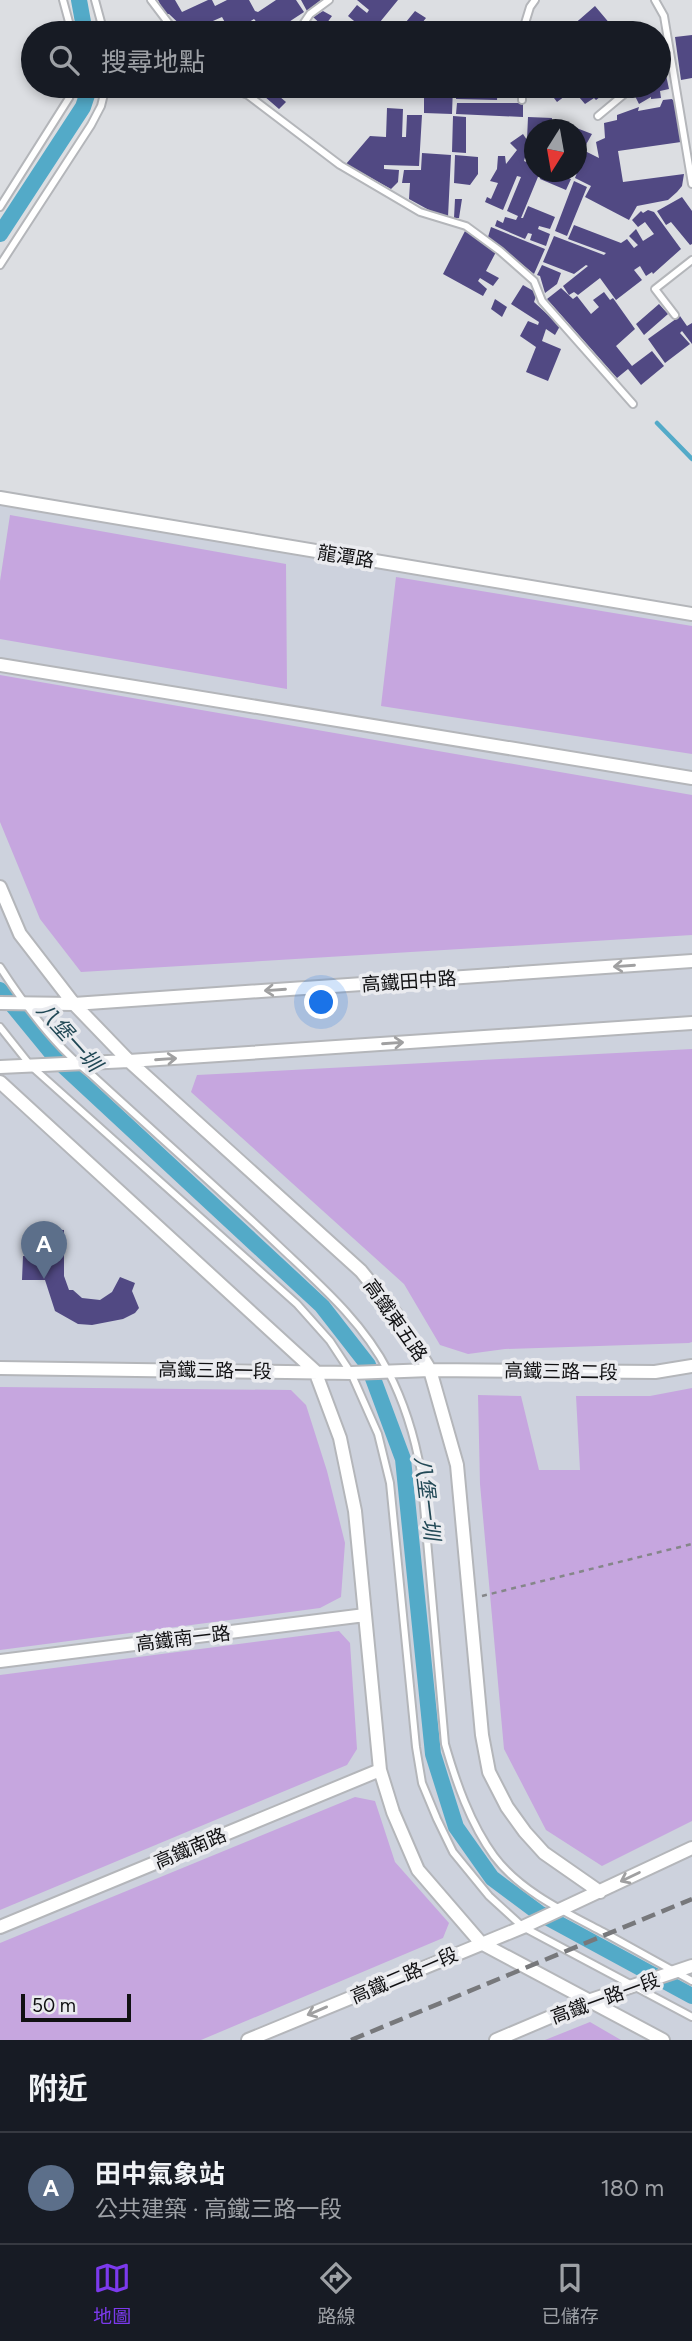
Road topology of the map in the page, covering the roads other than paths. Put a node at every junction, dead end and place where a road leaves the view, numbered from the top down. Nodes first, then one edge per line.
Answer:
1 (63, 0) edge
2 (95, 0) edge
3 (151, 0) edge
4 (329, 0) edge
5 (535, 0) edge
6 (654, 0) edge
7 (69, 21) edge
8 (101, 21) edge
9 (167, 21) edge
10 (306, 21) edge
11 (526, 21) edge
12 (665, 21) edge
13 (671, 58) edge
14 (69, 98) edge
15 (104, 98) edge
16 (250, 98) edge
17 (620, 98) edge
18 (598, 116) dead end
19 (692, 184) edge
20 (0, 207) edge
21 (692, 260) edge
22 (0, 265) edge
23 (675, 315) dead end
24 (633, 404) dead end
25 (0, 498) edge
26 (692, 614) edge
27 (0, 665) edge
28 (692, 778) edge
29 (0, 887) edge
30 (692, 961) edge
31 (0, 967) edge
32 (0, 1003) edge
33 (24, 1003) junction
34 (74, 1004) junction
35 (692, 1023) edge
36 (0, 1027) edge
37 (129, 1061) junction
38 (77, 1064) junction
39 (31, 1066) junction
40 (0, 1067) edge
41 (0, 1082) edge
42 (692, 1366) edge
43 (0, 1368) edge
44 (430, 1370) junction
45 (315, 1371) junction
46 (388, 1371) junction
47 (351, 1373) junction
48 (365, 1615) junction
49 (0, 1661) edge
50 (380, 1770) junction
51 (692, 1847) edge
52 (600, 1892) junction
53 (561, 1910) junction
54 (0, 1927) edge
55 (523, 1927) junction
56 (481, 1942) junction
57 (692, 1966) edge
58 (676, 1972) junction
59 (692, 1980) edge
60 (632, 1985) junction
61 (589, 2001) junction
62 (692, 2017) edge
63 (248, 2040) edge
64 (495, 2040) edge
65 (663, 2040) edge

1 - 7 lane
2 - 8 lane
3 - 9 lane
4 - 10 lane
5 - 11 lane
6 - 12 lane
13 - 19 lane
14 - 20 lane
15 - 22 lane
16 - 24 lane
17 - 18 lane
21 - 23 lane
25 - 26 street, 龍潭路
27 - 28 street
29 - 34 street, 高鐵東五路
30 -> 34 street, 高鐵田中路
31 - 33 lane
32 - 33 street, 高鐵田中路
33 - 34 street, 高鐵田中路
33 - 38 lane
34 - 37 street, 高鐵東五路
37 -> 35 street
36 - 39 lane
37 - 38 street
37 - 44 street, 高鐵東五路
38 - 39 street
38 - 46 lane
39 - 40 street
39 - 47 lane
41 - 45 street
42 - 44 street, 高鐵三路二段
43 - 45 street, 高鐵三路一段
44 - 46 street, 高鐵三路一段
44 - 52 street, 高鐵東五路
45 - 47 street, 高鐵三路一段
45 - 48 street
46 - 47 street, 高鐵三路一段
46 - 53 lane
47 - 55 lane
48 - 49 street, 高鐵南一路
48 - 50 street
50 - 54 street, 高鐵南路
50 - 56 street
51 -> 52 street, 高鐵二路一段
52 - 53 street, 高鐵二路一段
53 - 55 street, 高鐵二路一段
53 - 58 lane
55 - 56 street, 高鐵二路一段
55 - 60 lane
56 - 61 street
56 -> 63 street, 高鐵二路一段
57 - 58 street, 高鐵一路一段
58 - 59 lane
58 - 60 street, 高鐵一路一段
60 - 61 street, 高鐵一路一段
60 - 62 lane
61 - 64 street, 高鐵一路一段
61 - 65 street

